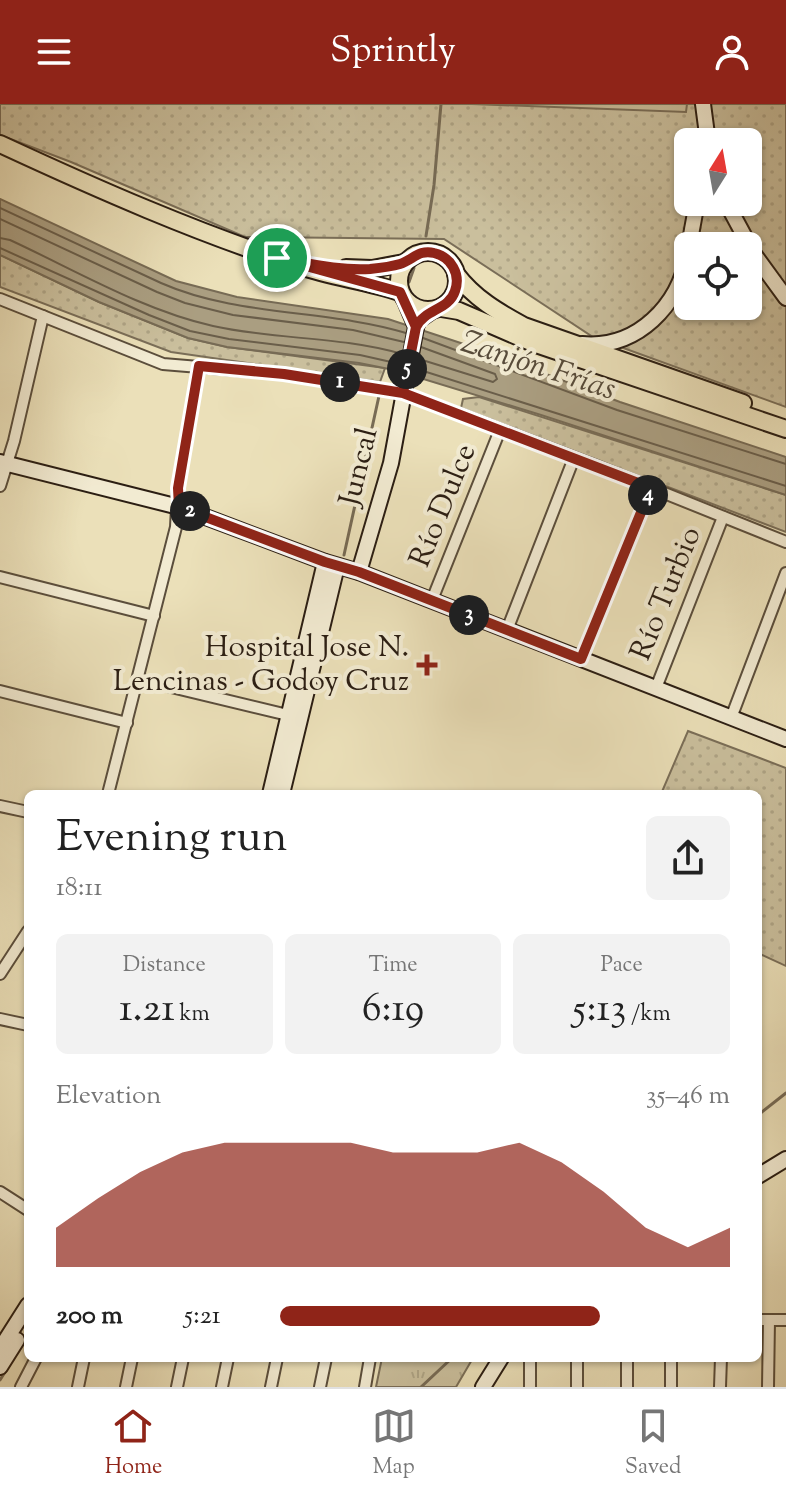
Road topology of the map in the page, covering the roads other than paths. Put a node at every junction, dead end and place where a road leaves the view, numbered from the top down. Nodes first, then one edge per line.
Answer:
1 (703, 104) edge
2 (706, 128) edge
3 (0, 144) edge
4 (734, 216) edge
5 (277, 258) junction
6 (404, 263) junction
7 (456, 274) junction
8 (403, 296) junction
9 (674, 296) edge
10 (786, 298) edge
11 (0, 299) edge
12 (436, 310) junction
13 (43, 316) junction
14 (416, 327) junction
15 (570, 343) junction
16 (199, 366) junction
17 (403, 393) junction
18 (786, 418) edge
19 (786, 429) edge
20 (500, 430) junction
21 (574, 458) junction
22 (4, 463) edge
23 (0, 486) edge
24 (651, 488) junction
25 (179, 507) junction
26 (723, 517) junction
27 (786, 542) edge
28 (331, 564) junction
29 (359, 572) junction
30 (786, 573) edge
31 (0, 577) edge
32 (432, 600) junction
33 (154, 616) junction
34 (507, 630) junction
35 (581, 659) junction
36 (138, 679) junction
37 (656, 688) junction
38 (0, 691) edge
39 (295, 716) junction
40 (731, 718) junction
41 (127, 723) junction
42 (786, 739) edge
43 (109, 790) edge
44 (271, 790) edge
45 (283, 790) edge
46 (0, 806) edge
47 (24, 811) edge
48 (24, 937) edge
49 (0, 974) edge
50 (0, 1019) edge
51 (24, 1024) edge
52 (786, 1159) edge
53 (762, 1174) edge
54 (0, 1192) edge
55 (24, 1207) edge
56 (24, 1311) edge
57 (764, 1320) edge
58 (786, 1320) edge
59 (24, 1329) edge
60 (0, 1349) edge
61 (34, 1362) edge
62 (83, 1362) edge
63 (131, 1362) edge
64 (182, 1362) edge
65 (227, 1362) edge
66 (276, 1362) edge
67 (325, 1362) edge
68 (369, 1362) edge
69 (499, 1362) edge
70 (530, 1362) edge
71 (577, 1362) edge
72 (627, 1362) edge
73 (671, 1362) edge
74 (721, 1362) edge
75 (0, 1367) edge
76 (21, 1387) edge
77 (78, 1387) edge
78 (126, 1387) edge
79 (177, 1387) edge
80 (222, 1387) edge
81 (271, 1387) edge
82 (320, 1387) edge
83 (365, 1387) edge
84 (483, 1387) edge
85 (530, 1387) edge
86 (577, 1387) edge
87 (627, 1387) edge
88 (671, 1387) edge
89 (720, 1387) edge
90 (768, 1387) edge

1 - 2 street
3 - 5 main road
4 - 10 street
5 - 6 main road
5 - 8 main road
6 - 7 main road
6 - 8 main road
7 - 12 main road
7 - 15 main road
8 - 12 main road
8 - 14 street
9 - 15 street
11 - 13 street
12 - 14 street
12 - 19 main road
13 - 16 street
13 - 22 street
14 - 17 street, Juncal
15 - 18 main road
16 - 17 street
16 - 25 street
17 - 20 street
17 - 29 street, Juncal
20 - 21 street
20 - 32 street, Río Dulce
21 - 24 street
21 - 34 street
22 - 23 street
22 - 25 street
24 - 26 street
24 - 35 street
25 - 28 street
25 - 33 street
26 - 27 street
26 - 37 street, Río Turbio
28 - 29 street
28 - 39 street
29 - 32 street
30 - 40 street
31 - 33 street
32 - 34 street
33 - 36 street
34 - 35 street
35 - 37 street
36 - 39 street
36 - 41 street
37 - 40 street
38 - 41 street
39 - 44 street
39 - 45 street
40 - 42 street
41 - 43 street
46 - 47 street
48 - 49 street
50 - 51 street
52 - 53 street
54 - 55 street
56 - 60 street
57 - 58 street
57 - 90 street
59 - 75 street
61 - 76 street
62 - 77 street
63 - 78 street
64 - 79 street
65 - 80 street
66 - 81 street
67 - 82 street
68 - 83 street
69 - 84 street
70 - 85 street
71 - 86 street
72 - 87 street
73 - 88 street
74 - 89 street

